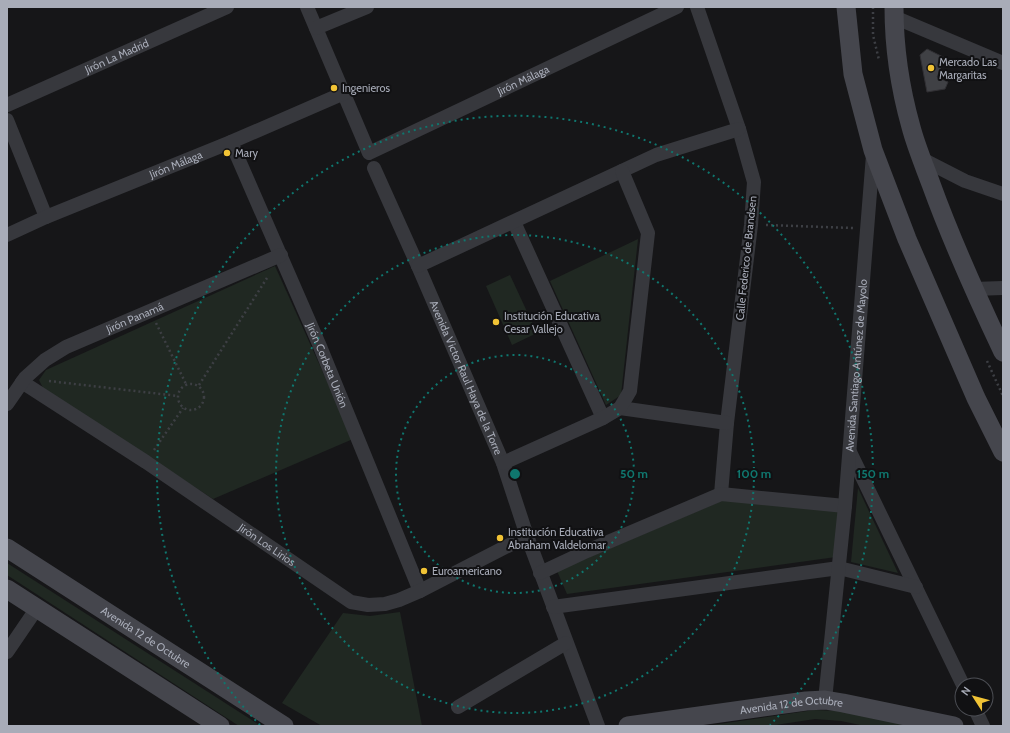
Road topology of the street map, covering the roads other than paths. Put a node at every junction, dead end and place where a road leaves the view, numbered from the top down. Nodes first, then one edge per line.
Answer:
1 (227, 7) edge
2 (307, 7) edge
3 (367, 7) edge
4 (677, 7) edge
5 (697, 7) edge
6 (844, 10) edge
7 (894, 12) edge
8 (316, 28) junction
9 (1003, 63) edge
10 (344, 92) junction
11 (7, 105) edge
12 (7, 120) edge
13 (739, 129) junction
14 (231, 142) junction
15 (873, 150) junction
16 (922, 159) junction
17 (374, 168) dead end
18 (622, 171) junction
19 (1003, 194) edge
20 (46, 217) junction
21 (514, 222) junction
22 (7, 235) edge
23 (281, 255) junction
24 (418, 266) junction
25 (1003, 288) edge
26 (973, 289) junction
27 (1003, 352) edge
28 (24, 380) junction
29 (7, 404) edge
30 (620, 408) junction
31 (603, 418) junction
32 (727, 424) junction
33 (850, 451) junction
34 (1003, 452) edge
35 (503, 463) junction
36 (721, 494) junction
37 (845, 506) junction
38 (527, 536) junction
39 (7, 548) edge
40 (839, 568) junction
41 (540, 573) junction
42 (916, 587) junction
43 (7, 589) edge
44 (420, 591) junction
45 (553, 607) junction
46 (37, 608) junction
47 (566, 643) junction
48 (7, 652) edge
49 (959, 677) edge
50 (825, 700) junction
51 (458, 707) dead end
52 (220, 726) edge
53 (284, 726) edge
54 (598, 726) edge
55 (628, 726) edge
56 (954, 726) edge

1 - 11 street, Jirón La Madrid
2 - 8 street
3 - 8 street
4 - 10 street, Jirón Málaga
5 - 13 street, Calle Federico de Brandsen
6 - 15 main road, Avenida Santiago Antúnez de Mayolo
7 - 9 street
7 - 16 main road
8 - 10 street
10 - 14 street, Jirón Málaga
12 - 20 street
13 - 18 street
13 - 32 street, Calle Federico de Brandsen
14 - 20 street, Jirón Málaga
14 - 23 street, Jirón Corbeta Unión
15 - 33 street, Avenida Santiago Antúnez de Mayolo
15 - 34 main road, Avenida Santiago Antúnez de Mayolo
16 - 19 street
16 - 26 main road
17 - 24 street, Avenida Victor Raul Haya de la Torre
18 - 21 street
18 - 30 street
20 - 22 street, Jirón Málaga
21 - 24 street
21 - 31 street
23 - 28 street, Jirón Panamá
23 - 44 street, Jirón Corbeta Unión
24 - 35 street, Avenida Victor Raul Haya de la Torre
25 - 26 street
26 - 27 main road
28 - 29 street, Jirón Panamá
28 - 44 street, Jirón Los Lirios
30 - 31 street
30 - 32 street
31 - 35 street
32 - 36 street, Calle Federico de Brandsen
33 - 37 street, Avenida Santiago Antúnez de Mayolo
33 - 42 street
35 - 38 street, Avenida Victor Raul Haya de la Torre
36 - 37 street
36 - 41 street
37 - 40 street, Avenida Santiago Antúnez de Mayolo
38 - 41 street, Avenida Victor Raul Haya de la Torre
38 - 44 street, Jirón Los Lirios
39 - 53 main road, Avenida 12 de Octubre
40 - 42 street
40 - 45 street
40 - 50 street, Avenida Santiago Antúnez de Mayolo
41 - 45 street, Avenida Victor Raul Haya de la Torre
42 - 49 street
43 - 46 main road
45 - 47 street, Avenida Victor Raul Haya de la Torre
46 - 48 street
46 - 52 main road
47 - 51 street
47 - 54 street, Avenida Victor Raul Haya de la Torre
50 - 55 main road, Avenida 12 de Octubre
50 - 56 main road, Avenida 12 de Octubre

